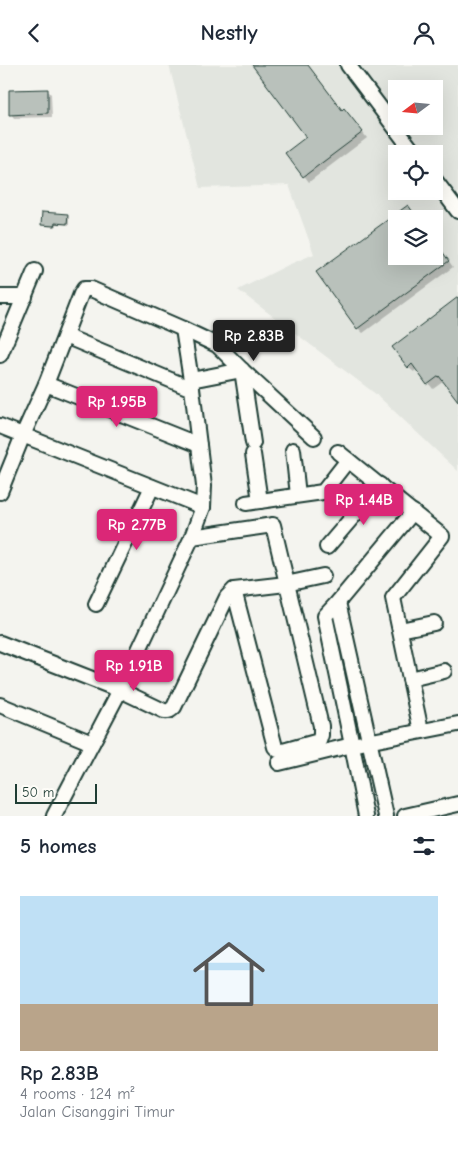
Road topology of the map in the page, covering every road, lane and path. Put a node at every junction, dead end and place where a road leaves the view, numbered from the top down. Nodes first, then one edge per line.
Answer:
1 (348, 65) edge
2 (408, 145) edge
3 (443, 191) edge
4 (458, 211) edge
5 (35, 271) dead end
6 (0, 297) edge
7 (25, 297) junction
8 (183, 329) junction
9 (65, 336) junction
10 (0, 355) edge
11 (242, 370) junction
12 (46, 384) junction
13 (191, 385) junction
14 (0, 426) edge
15 (23, 435) junction
16 (314, 437) dead end
17 (199, 445) junction
18 (293, 450) dead end
19 (380, 485) junction
20 (152, 487) junction
21 (0, 493) edge
22 (298, 495) junction
23 (260, 501) junction
24 (246, 503) dead end
25 (203, 507) junction
26 (413, 512) junction
27 (192, 537) junction
28 (327, 547) dead end
29 (323, 576) dead end
30 (286, 584) junction
31 (234, 590) junction
32 (338, 602) junction
33 (96, 604) dead end
34 (434, 623) dead end
35 (400, 630) junction
36 (0, 643) edge
37 (444, 671) dead end
38 (410, 679) junction
39 (120, 690) junction
40 (0, 705) edge
41 (458, 724) edge
42 (421, 731) junction
43 (370, 742) junction
44 (92, 743) junction
45 (352, 745) junction
46 (279, 763) dead end
47 (458, 804) edge
48 (54, 816) edge
49 (366, 816) edge
50 (386, 816) edge
51 (405, 816) edge

1 - 2 street
3 - 4 street
5 - 7 street
6 - 7 street
7 - 10 street
8 - 9 street
8 - 11 street
8 - 13 street
9 - 12 street
9 - 13 street
11 - 13 street
11 - 16 street
11 - 23 street
12 - 15 street
12 - 17 street
13 - 17 street
14 - 15 street
15 - 20 street
15 - 21 street
17 - 25 street
18 - 22 street
19 - 22 street
19 - 26 street
19 - 28 street
20 - 25 street
20 - 33 street
22 - 23 street
23 - 24 street
25 - 27 street
26 - 32 street
26 - 35 street
27 - 30 street
27 - 39 street
29 - 30 street
30 - 31 street
30 - 31 street
31 - 39 street
32 - 43 street
32 - 45 street
34 - 35 street
35 - 38 street
36 - 39 street
37 - 38 street
38 - 42 street
39 - 44 street
40 - 44 street
41 - 42 street
42 - 43 street
43 - 45 street
43 - 50 street
44 - 48 street
45 - 46 street
45 - 49 street
47 - 51 street

